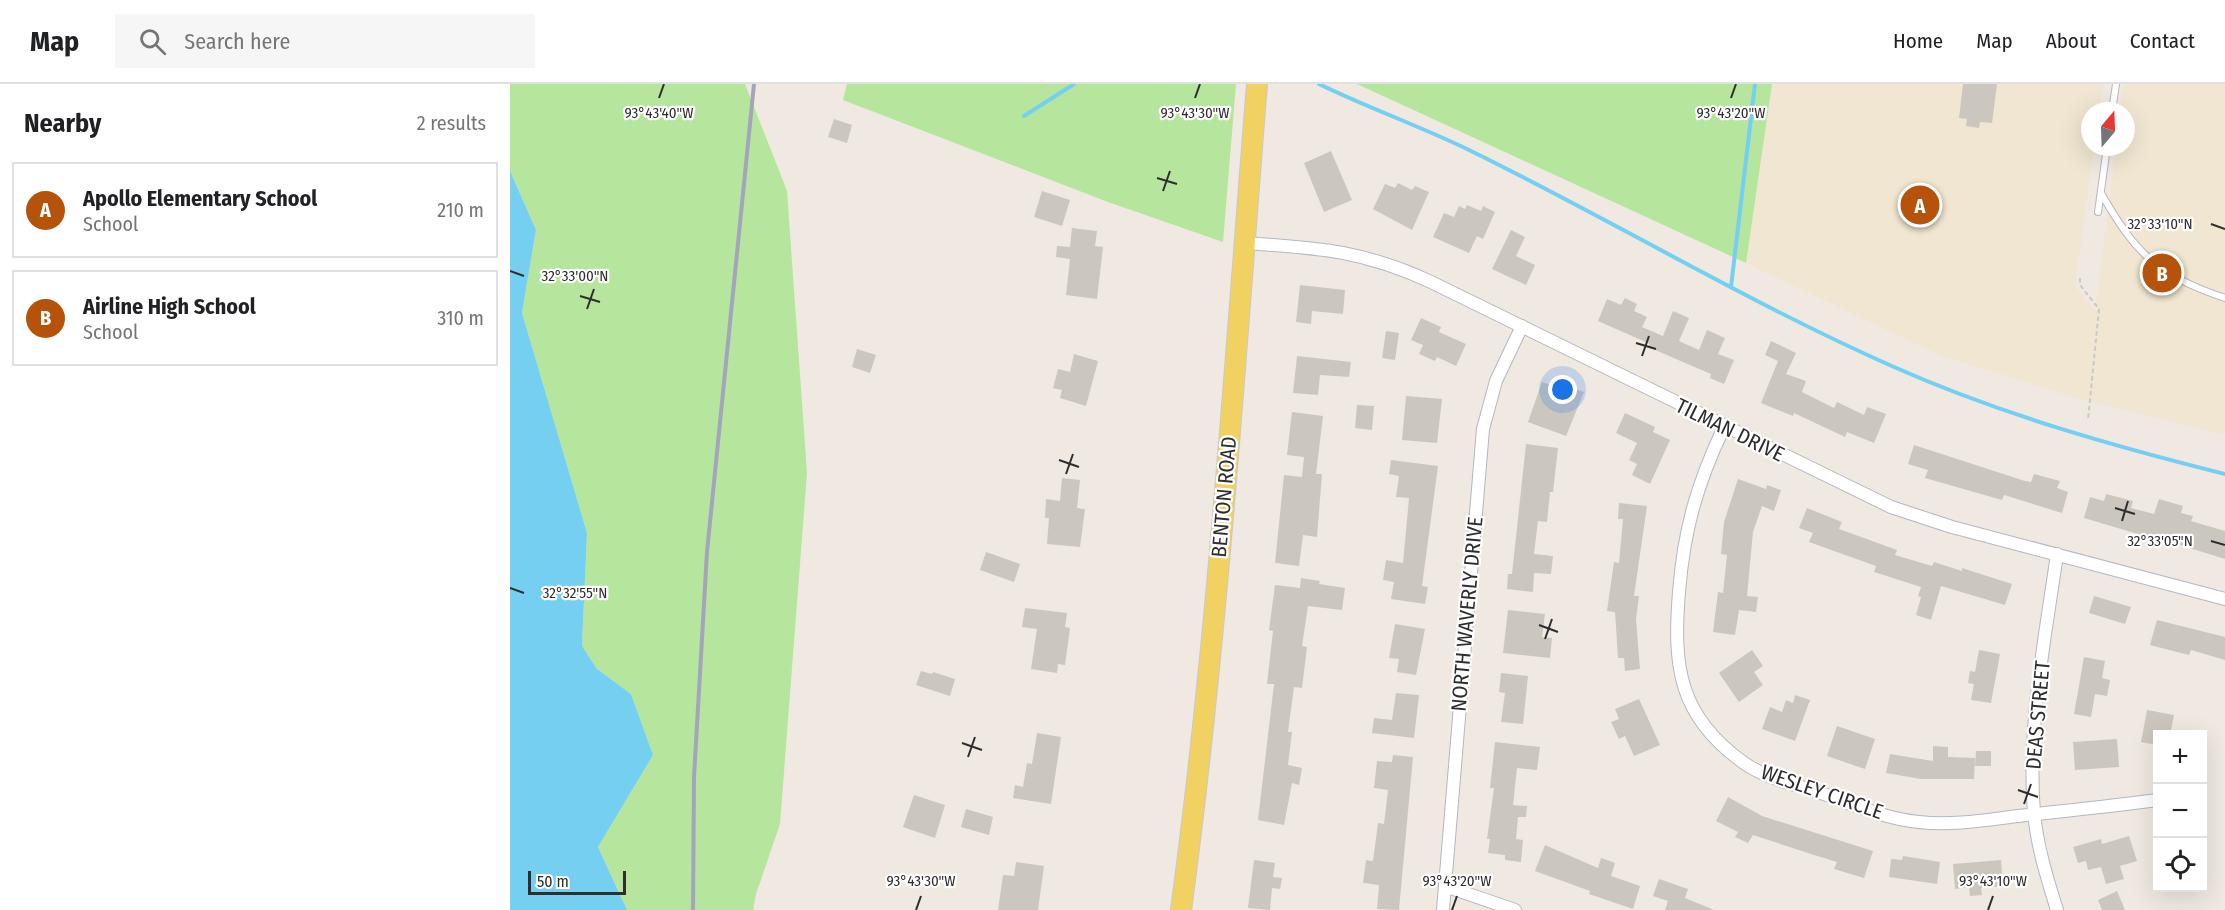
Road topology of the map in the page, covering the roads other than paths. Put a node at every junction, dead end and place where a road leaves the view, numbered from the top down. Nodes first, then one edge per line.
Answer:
1 (1257, 84) edge
2 (2116, 84) edge
3 (2113, 102) edge
4 (2106, 156) edge
5 (2101, 193) junction
6 (2098, 212) dead end
7 (1245, 243) junction
8 (2225, 298) edge
9 (1522, 326) junction
10 (1724, 427) junction
11 (2057, 554) junction
12 (2225, 599) edge
13 (2153, 800) edge
14 (2034, 814) junction
15 (1445, 886) junction
16 (1181, 910) edge
17 (1443, 910) edge
18 (1515, 910) edge
19 (2057, 910) edge

1 - 7 main road, BENTON ROAD
2 - 3 lane
4 - 5 lane
5 - 6 lane
5 - 8 lane
7 - 9 street, TILMAN DRIVE
7 - 16 main road, BENTON ROAD
9 - 10 street, TILMAN DRIVE
9 - 15 street, NORTH WAVERLY DRIVE
10 - 11 street, TILMAN DRIVE
10 - 14 street, WESLEY CIRCLE
11 - 12 street, TILMAN DRIVE
11 - 14 street, DEAS STREET
13 - 14 street, WESLEY CIRCLE
14 - 19 street, DEAS STREET
15 - 17 street, NORTH WAVERLY DRIVE
15 - 18 street

